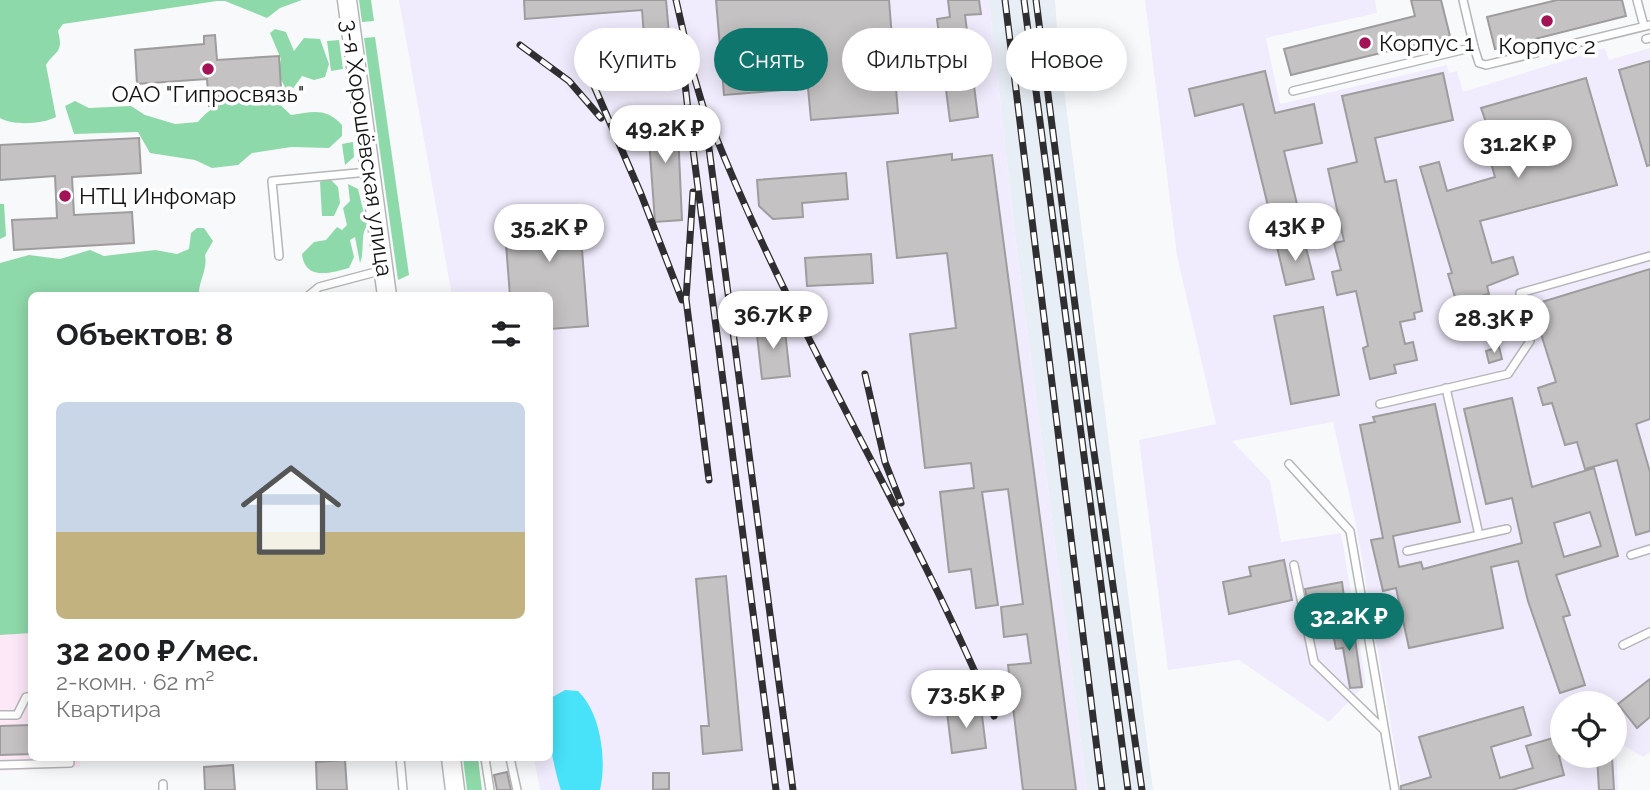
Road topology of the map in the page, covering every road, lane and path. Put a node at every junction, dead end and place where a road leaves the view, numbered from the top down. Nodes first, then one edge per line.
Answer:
1 (347, 0) edge
2 (1463, 0) edge
3 (1637, 0) edge
4 (1647, 25) edge
5 (1474, 47) junction
6 (1293, 91) dead end
7 (370, 172) junction
8 (279, 256) dead end
9 (1650, 256) edge
10 (384, 270) junction
11 (312, 292) edge
12 (387, 292) edge
13 (1446, 388) junction
14 (1380, 404) dead end
15 (1289, 464) dead end
16 (1507, 529) dead end
17 (1479, 535) junction
18 (1650, 549) edge
19 (1407, 551) dead end
20 (1631, 555) dead end
21 (1294, 565) dead end
22 (1650, 632) edge
23 (1623, 645) dead end
24 (28, 696) edge
25 (0, 715) edge
26 (1384, 729) junction
27 (400, 761) edge
28 (451, 761) edge
29 (485, 761) edge
30 (511, 761) edge
31 (70, 763) dead end
32 (0, 765) edge
33 (403, 790) edge
34 (455, 790) edge
35 (490, 790) edge
36 (517, 790) edge
37 (1395, 790) edge

1 - 7 street, 3-я Хорошёвская улица
2 - 5 lane
3 - 4 lane
4 - 5 lane
5 - 6 lane
7 - 8 lane
7 - 10 street, 3-я Хорошёвская улица
9 - 13 lane
10 - 11 lane
10 - 12 street, 3-я Хорошёвская улица
13 - 14 lane
13 - 17 lane
15 - 26 lane
16 - 17 lane
17 - 19 lane
18 - 20 lane
21 - 26 lane
22 - 23 lane
24 - 25 lane
26 - 37 lane
27 - 33 lane
28 - 34 street
29 - 35 lane
30 - 36 lane
31 - 32 lane

